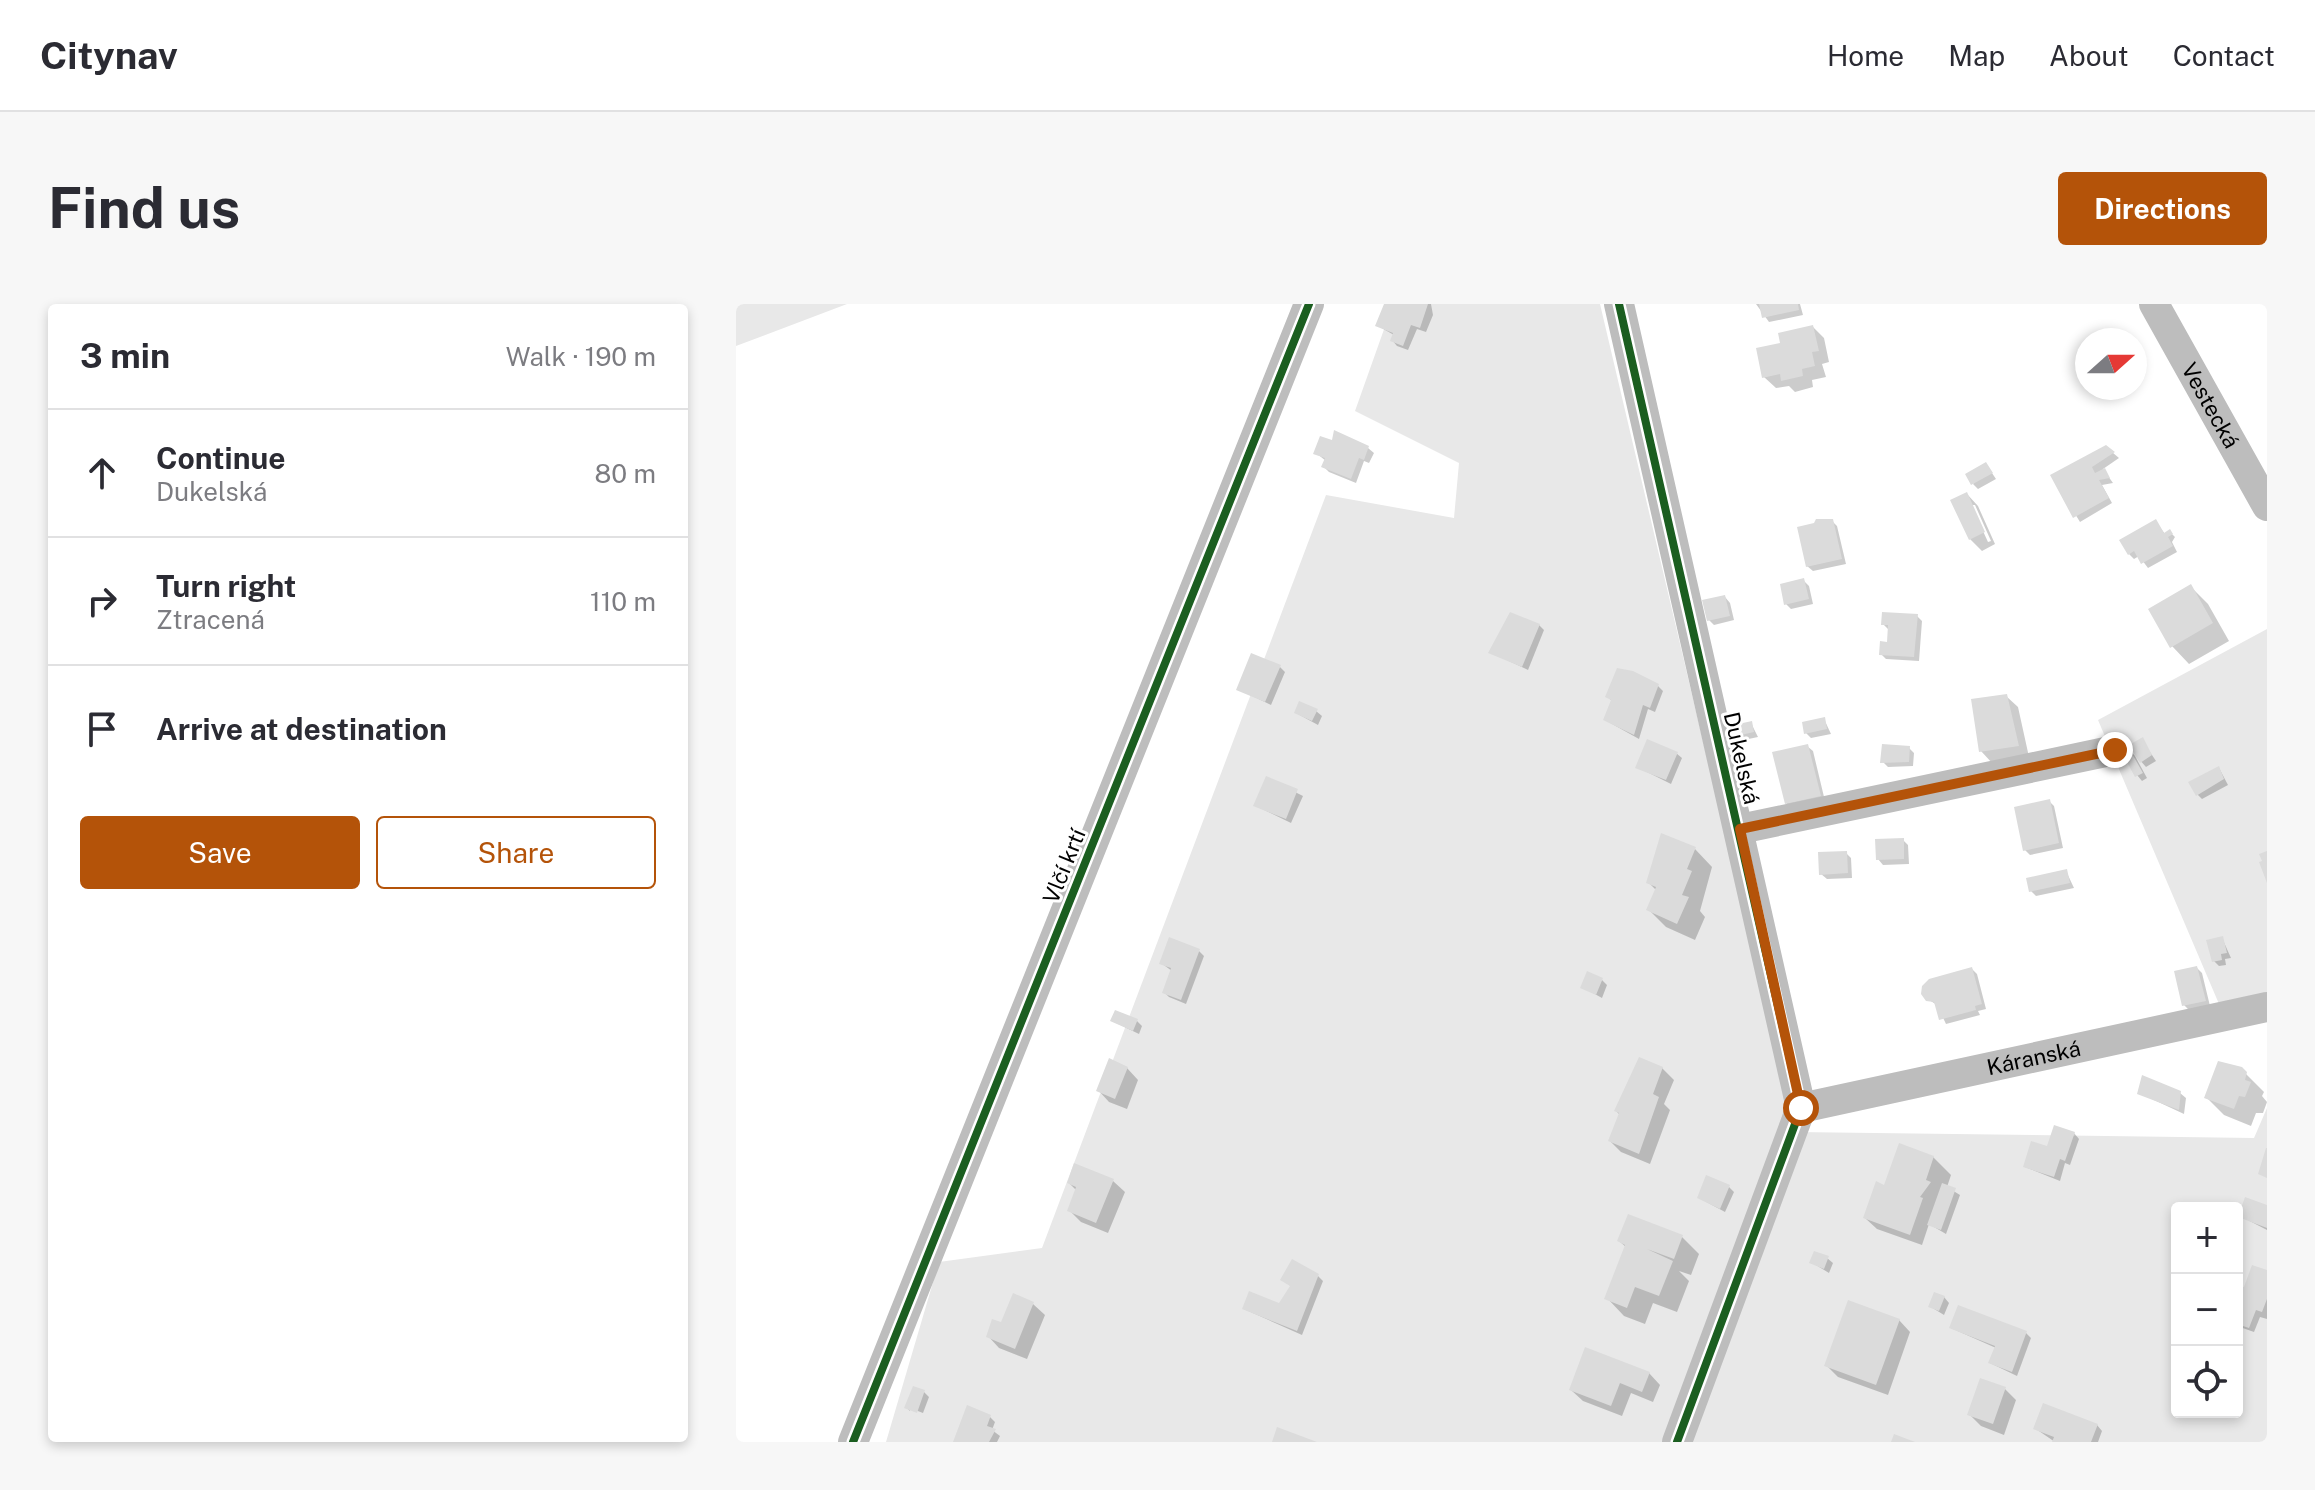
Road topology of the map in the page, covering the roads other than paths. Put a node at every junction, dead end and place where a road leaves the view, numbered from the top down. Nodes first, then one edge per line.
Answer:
1 (1309, 304) edge
2 (1619, 304) edge
3 (2154, 304) edge
4 (2267, 506) edge
5 (2115, 750) dead end
6 (1740, 829) junction
7 (2267, 1007) edge
8 (1801, 1108) junction
9 (853, 1442) edge
10 (1677, 1442) edge

1 - 9 street, Vlčí krtí
2 - 6 street, Dukelská
3 - 4 street, Vestecká
5 - 6 street
6 - 8 street, Dukelská
7 - 8 street, Káranská
8 - 10 street

